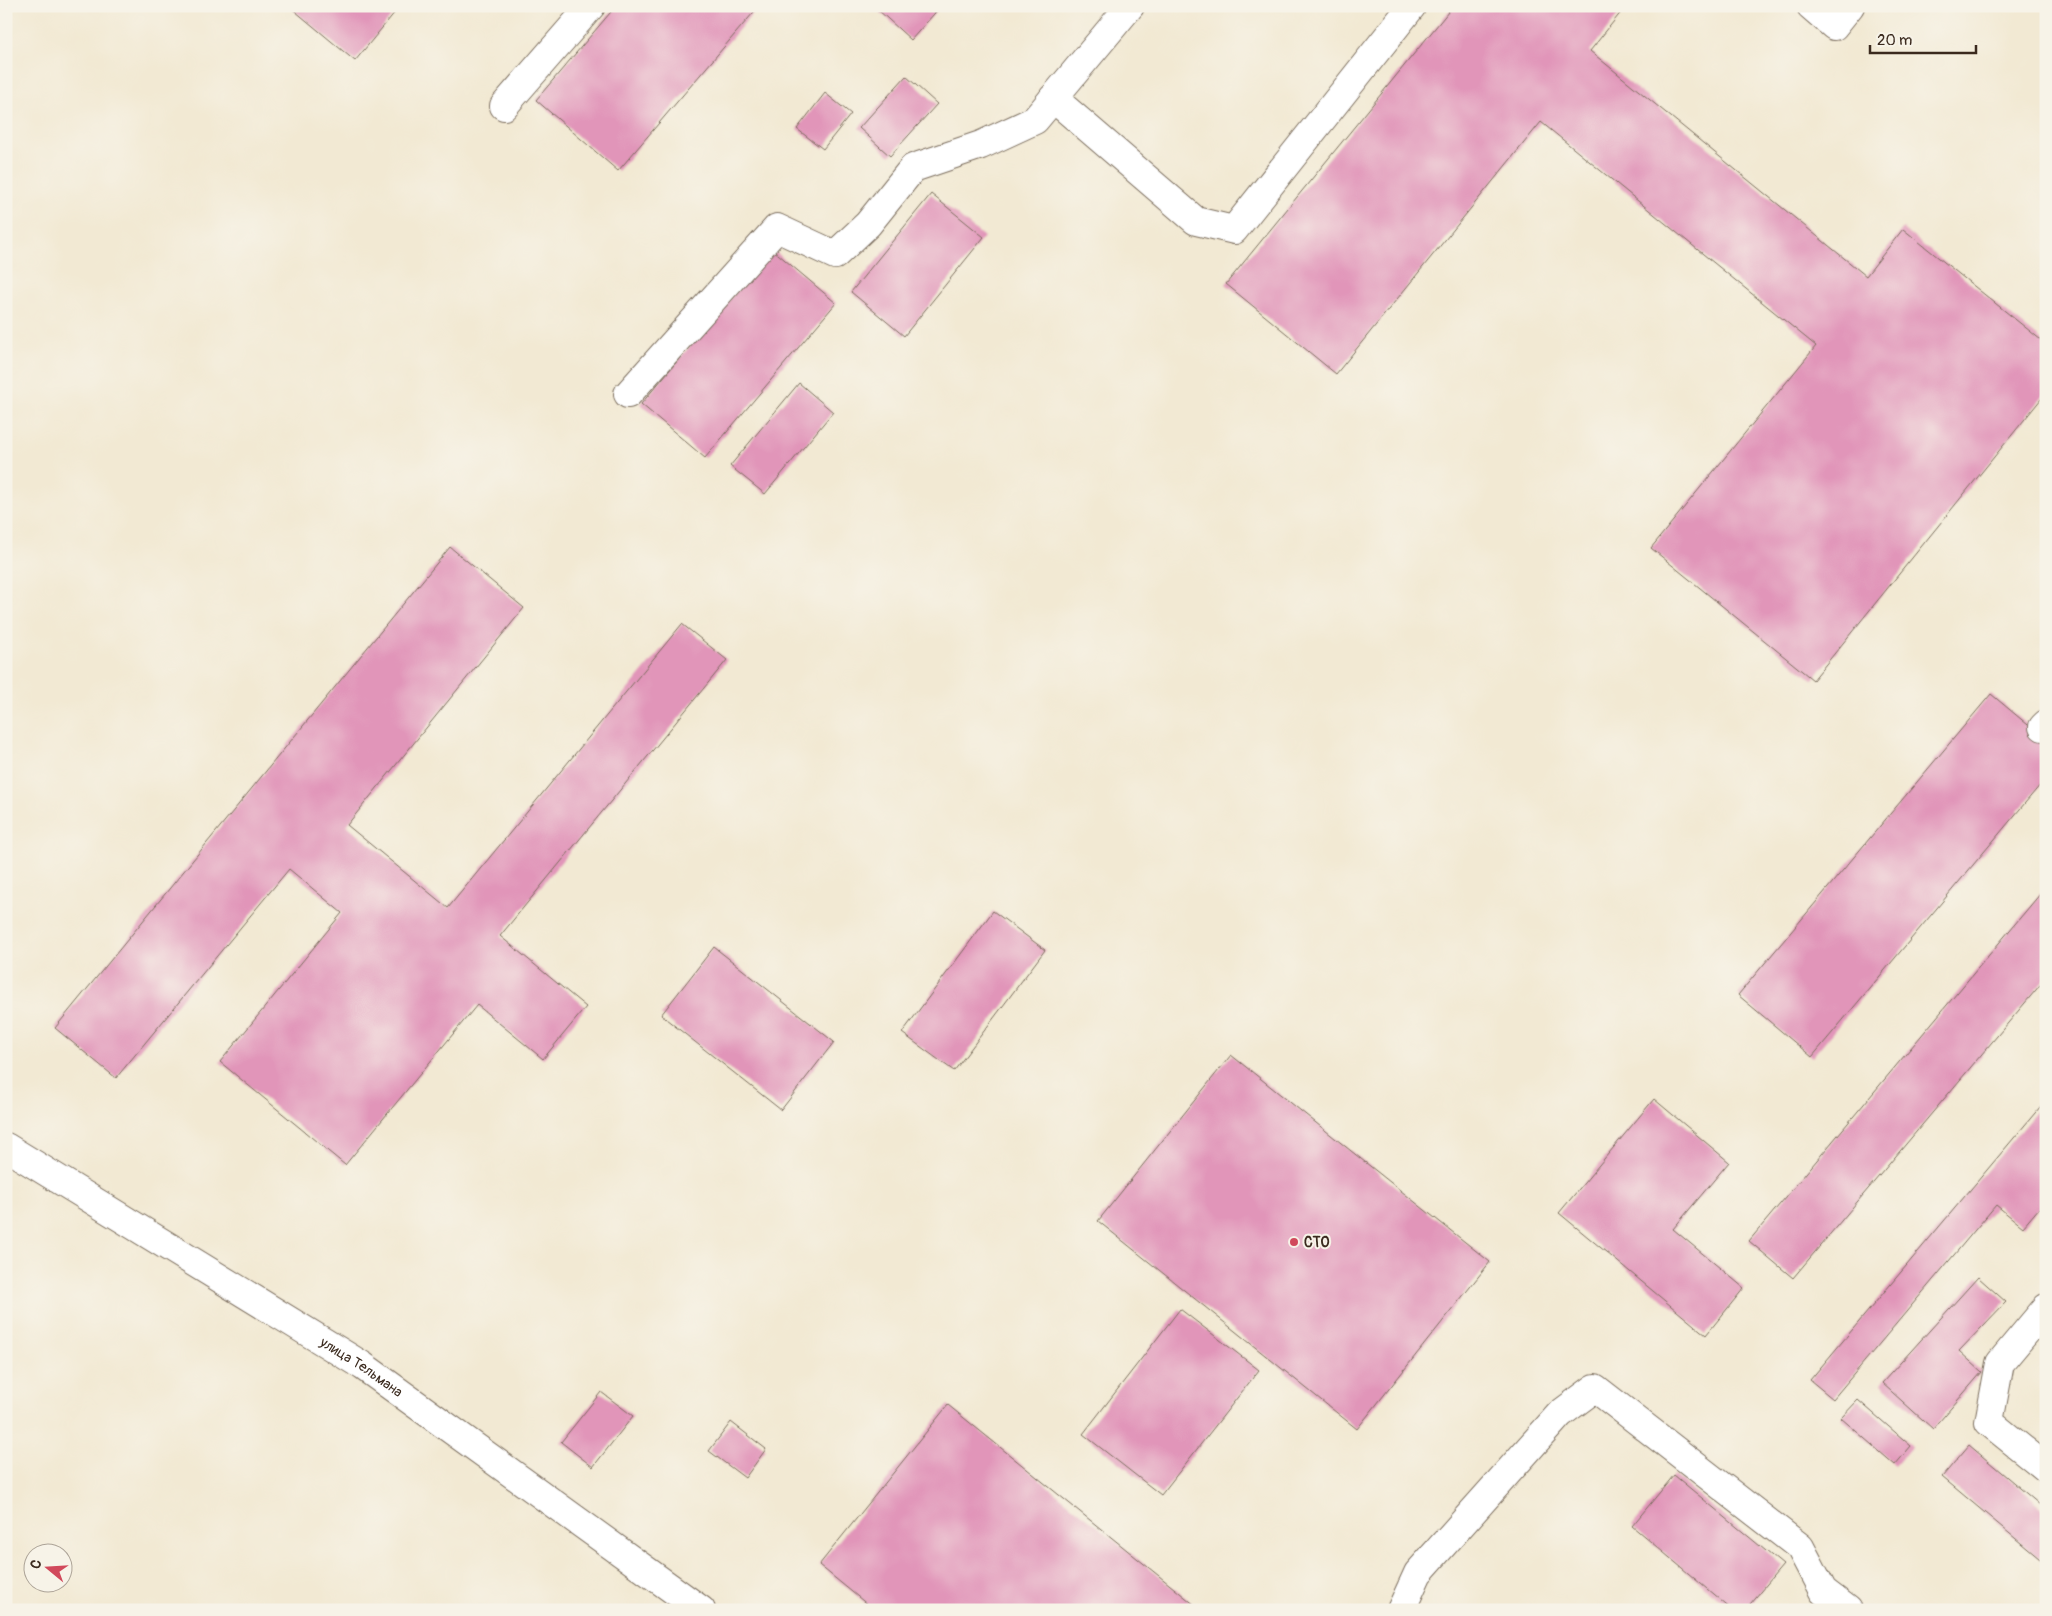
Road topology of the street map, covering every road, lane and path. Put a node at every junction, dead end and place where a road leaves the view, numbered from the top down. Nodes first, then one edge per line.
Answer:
1 (591, 6) edge
2 (1130, 6) edge
3 (1412, 6) edge
4 (1811, 6) edge
5 (1850, 6) edge
6 (1054, 98) junction
7 (504, 106) dead end
8 (628, 394) dead end
9 (6, 1147) edge
10 (2046, 1308) edge
11 (2046, 1468) edge
12 (701, 1610) edge
13 (1401, 1610) edge
14 (1848, 1610) edge

1 - 7 street
2 - 6 street
3 - 6 street
4 - 5 street
6 - 8 street
9 - 12 street, улица Тельмана
10 - 11 street
13 - 14 street

